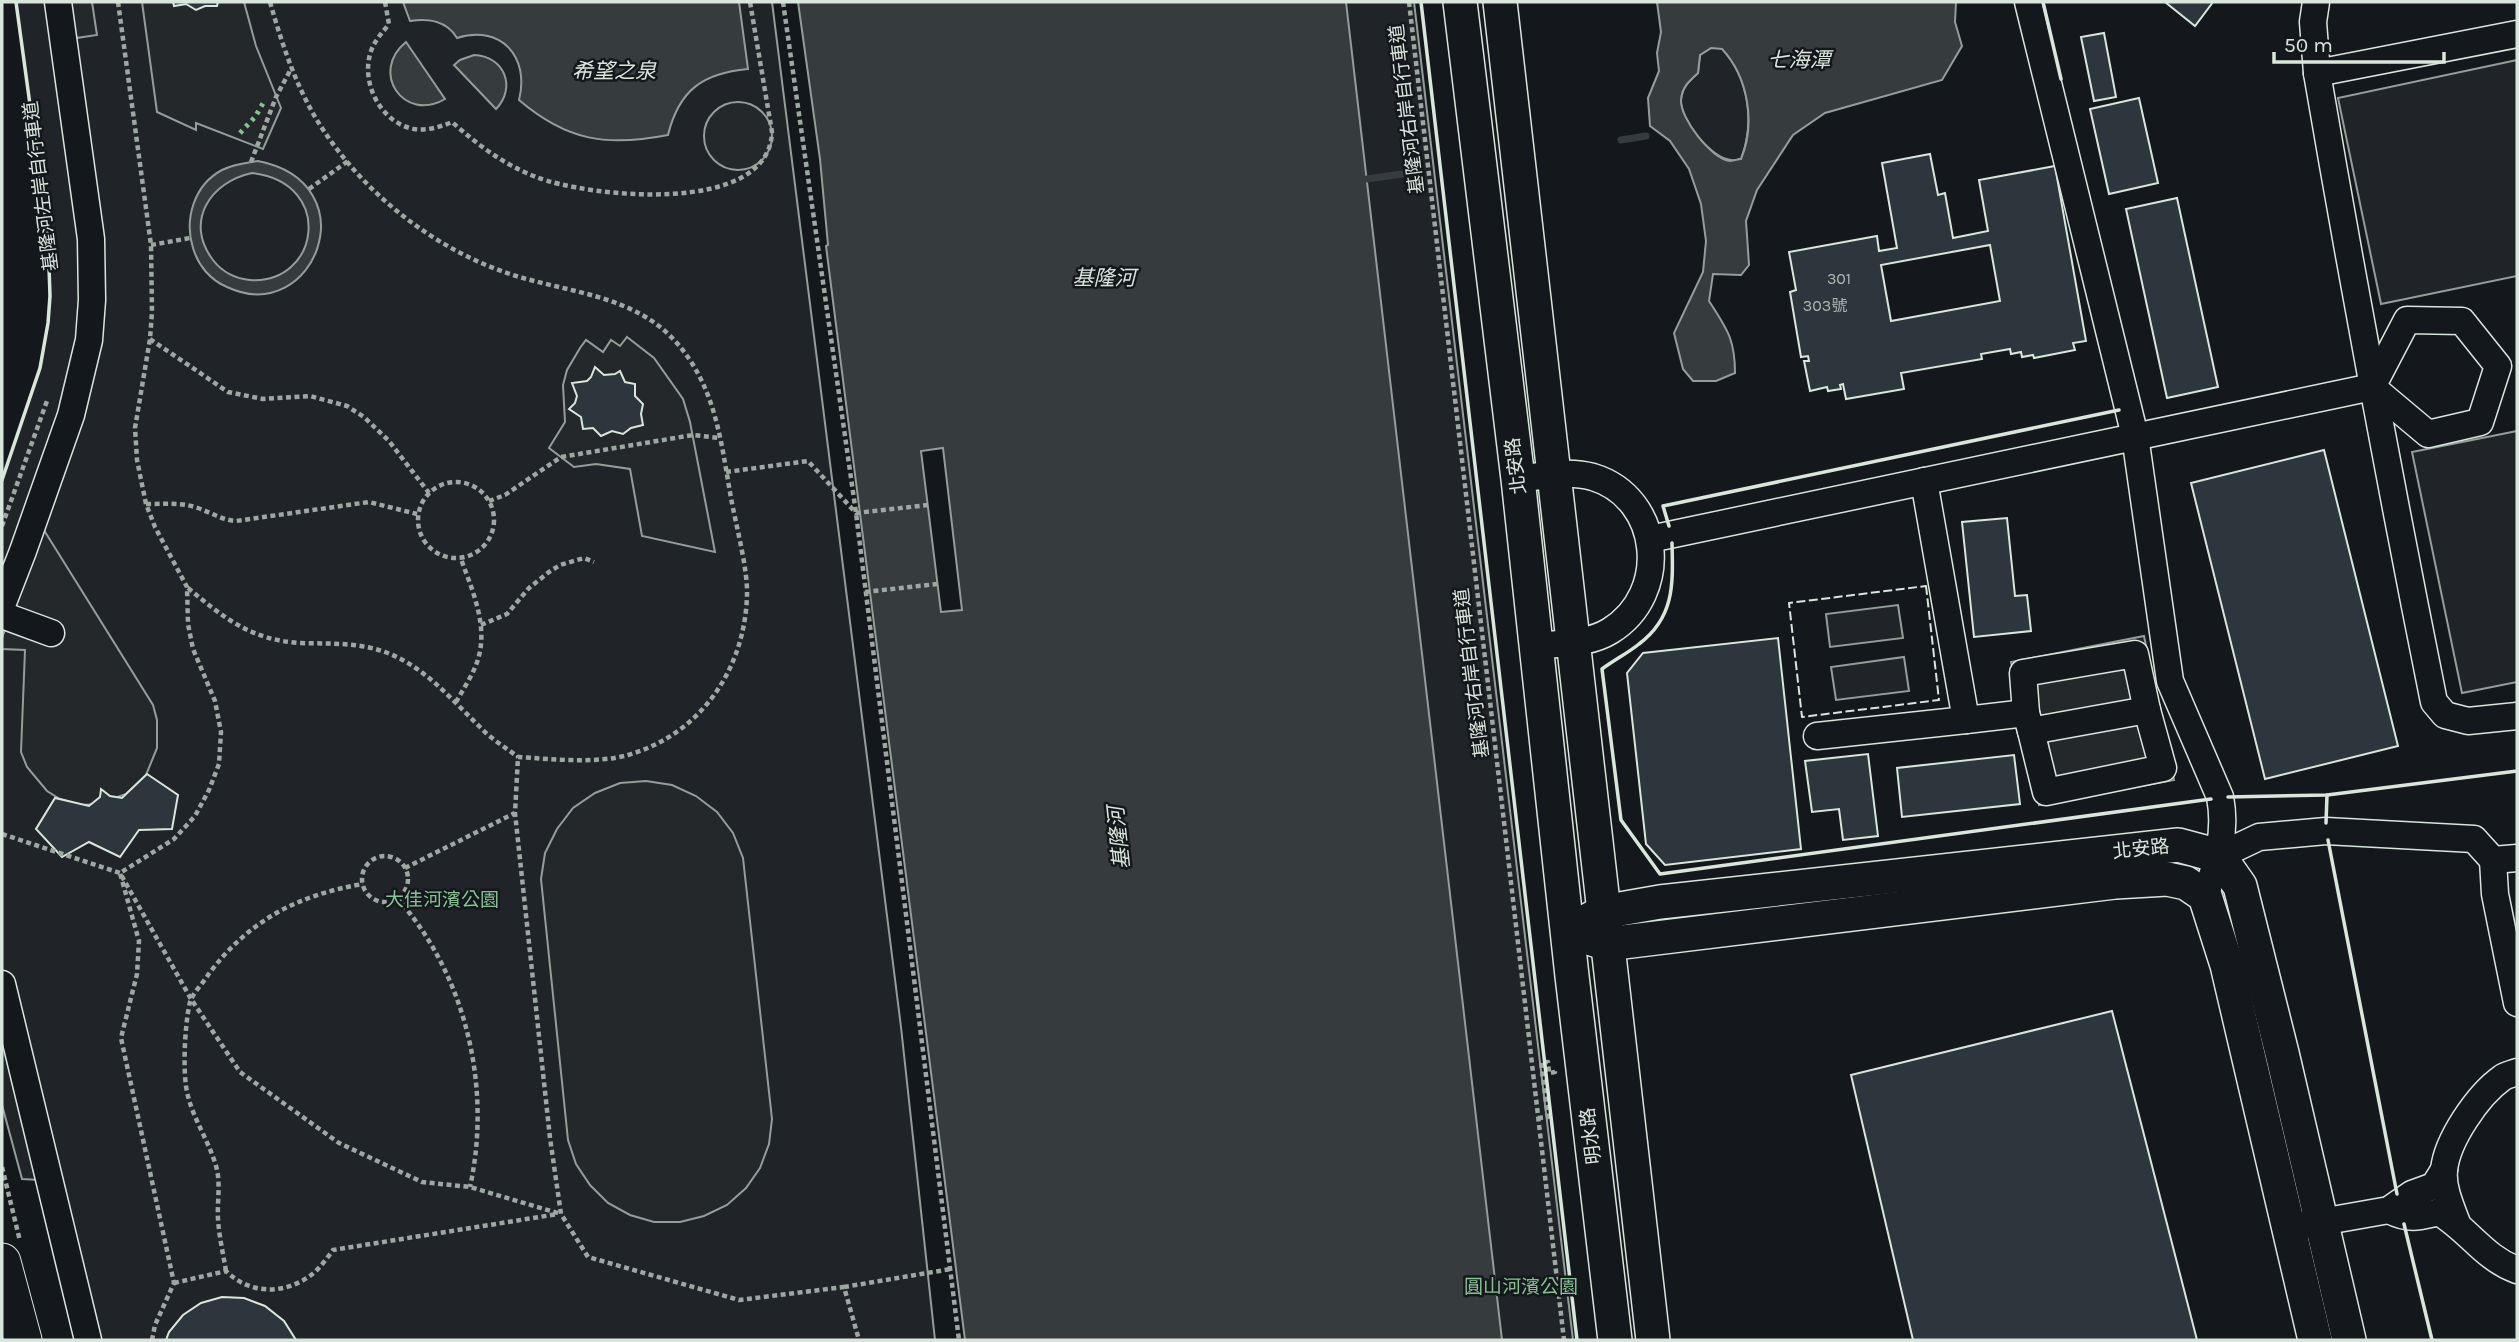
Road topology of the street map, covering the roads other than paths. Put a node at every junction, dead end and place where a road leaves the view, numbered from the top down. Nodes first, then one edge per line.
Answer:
1 (58, 2) edge
2 (1460, 2) edge
3 (1500, 2) edge
4 (2028, 2) edge
5 (2316, 2) edge
6 (2517, 34) edge
7 (2317, 73) junction
8 (2508, 364) edge
9 (2372, 387) junction
10 (2135, 436) junction
11 (1555, 475) junction
12 (1518, 479) junction
13 (1924, 481) junction
14 (1650, 539) junction
15 (2, 605) edge
16 (2, 615) edge
17 (51, 633) dead end
18 (1572, 641) junction
19 (1537, 646) junction
20 (2147, 710) junction
21 (2517, 716) edge
22 (1966, 720) junction
23 (2029, 722) junction
24 (1817, 736) dead end
25 (2220, 856) junction
26 (2505, 859) edge
27 (2205, 896) junction
28 (1605, 928) junction
29 (1567, 931) junction
30 (2, 985) edge
31 (2517, 1003) edge
32 (2517, 1072) edge
33 (2444, 1170) junction
34 (2389, 1210) junction
35 (2457, 1223) junction
36 (2305, 1225) junction
37 (2, 1262) edge
38 (2517, 1270) edge
39 (23, 1340) edge
40 (88, 1340) edge
41 (1615, 1340) edge
42 (1653, 1340) edge
43 (2315, 1340) edge
44 (2349, 1340) edge

1 - 15 lane
2 - 12 main road, 北安路
3 - 11 main road, 北安路
4 - 10 lane
5 - 7 lane
6 - 7 lane
7 - 9 lane
8 - 9 lane
8 - 9 lane
9 - 10 lane
9 - 21 lane
10 - 13 lane
10 - 25 lane
11 - 12 lane
11 - 14 lane
11 - 18 main road, 北安路
12 - 19 main road, 北安路
13 - 14 lane
13 - 22 lane
14 - 18 lane
16 - 17 lane
18 - 19 lane
18 - 28 main road, 北安路
19 - 29 main road, 北安路
20 - 23 lane
20 - 23 lane
20 - 23 lane
22 - 23 lane
22 - 24 lane
25 - 26 lane
25 - 27 lane
25 - 28 main road, 北安路
25 - 36 main road
26 - 31 lane
27 - 28 main road, 北安路
27 - 36 main road
28 - 29 main road, 北安路
28 - 42 main road, 明水路
29 - 41 main road, 明水路
30 - 40 lane
32 - 33 lane
33 - 34 lane
33 - 35 lane
34 - 35 lane
34 - 36 lane
35 - 38 lane
36 - 43 main road
36 - 44 main road
37 - 39 highway

